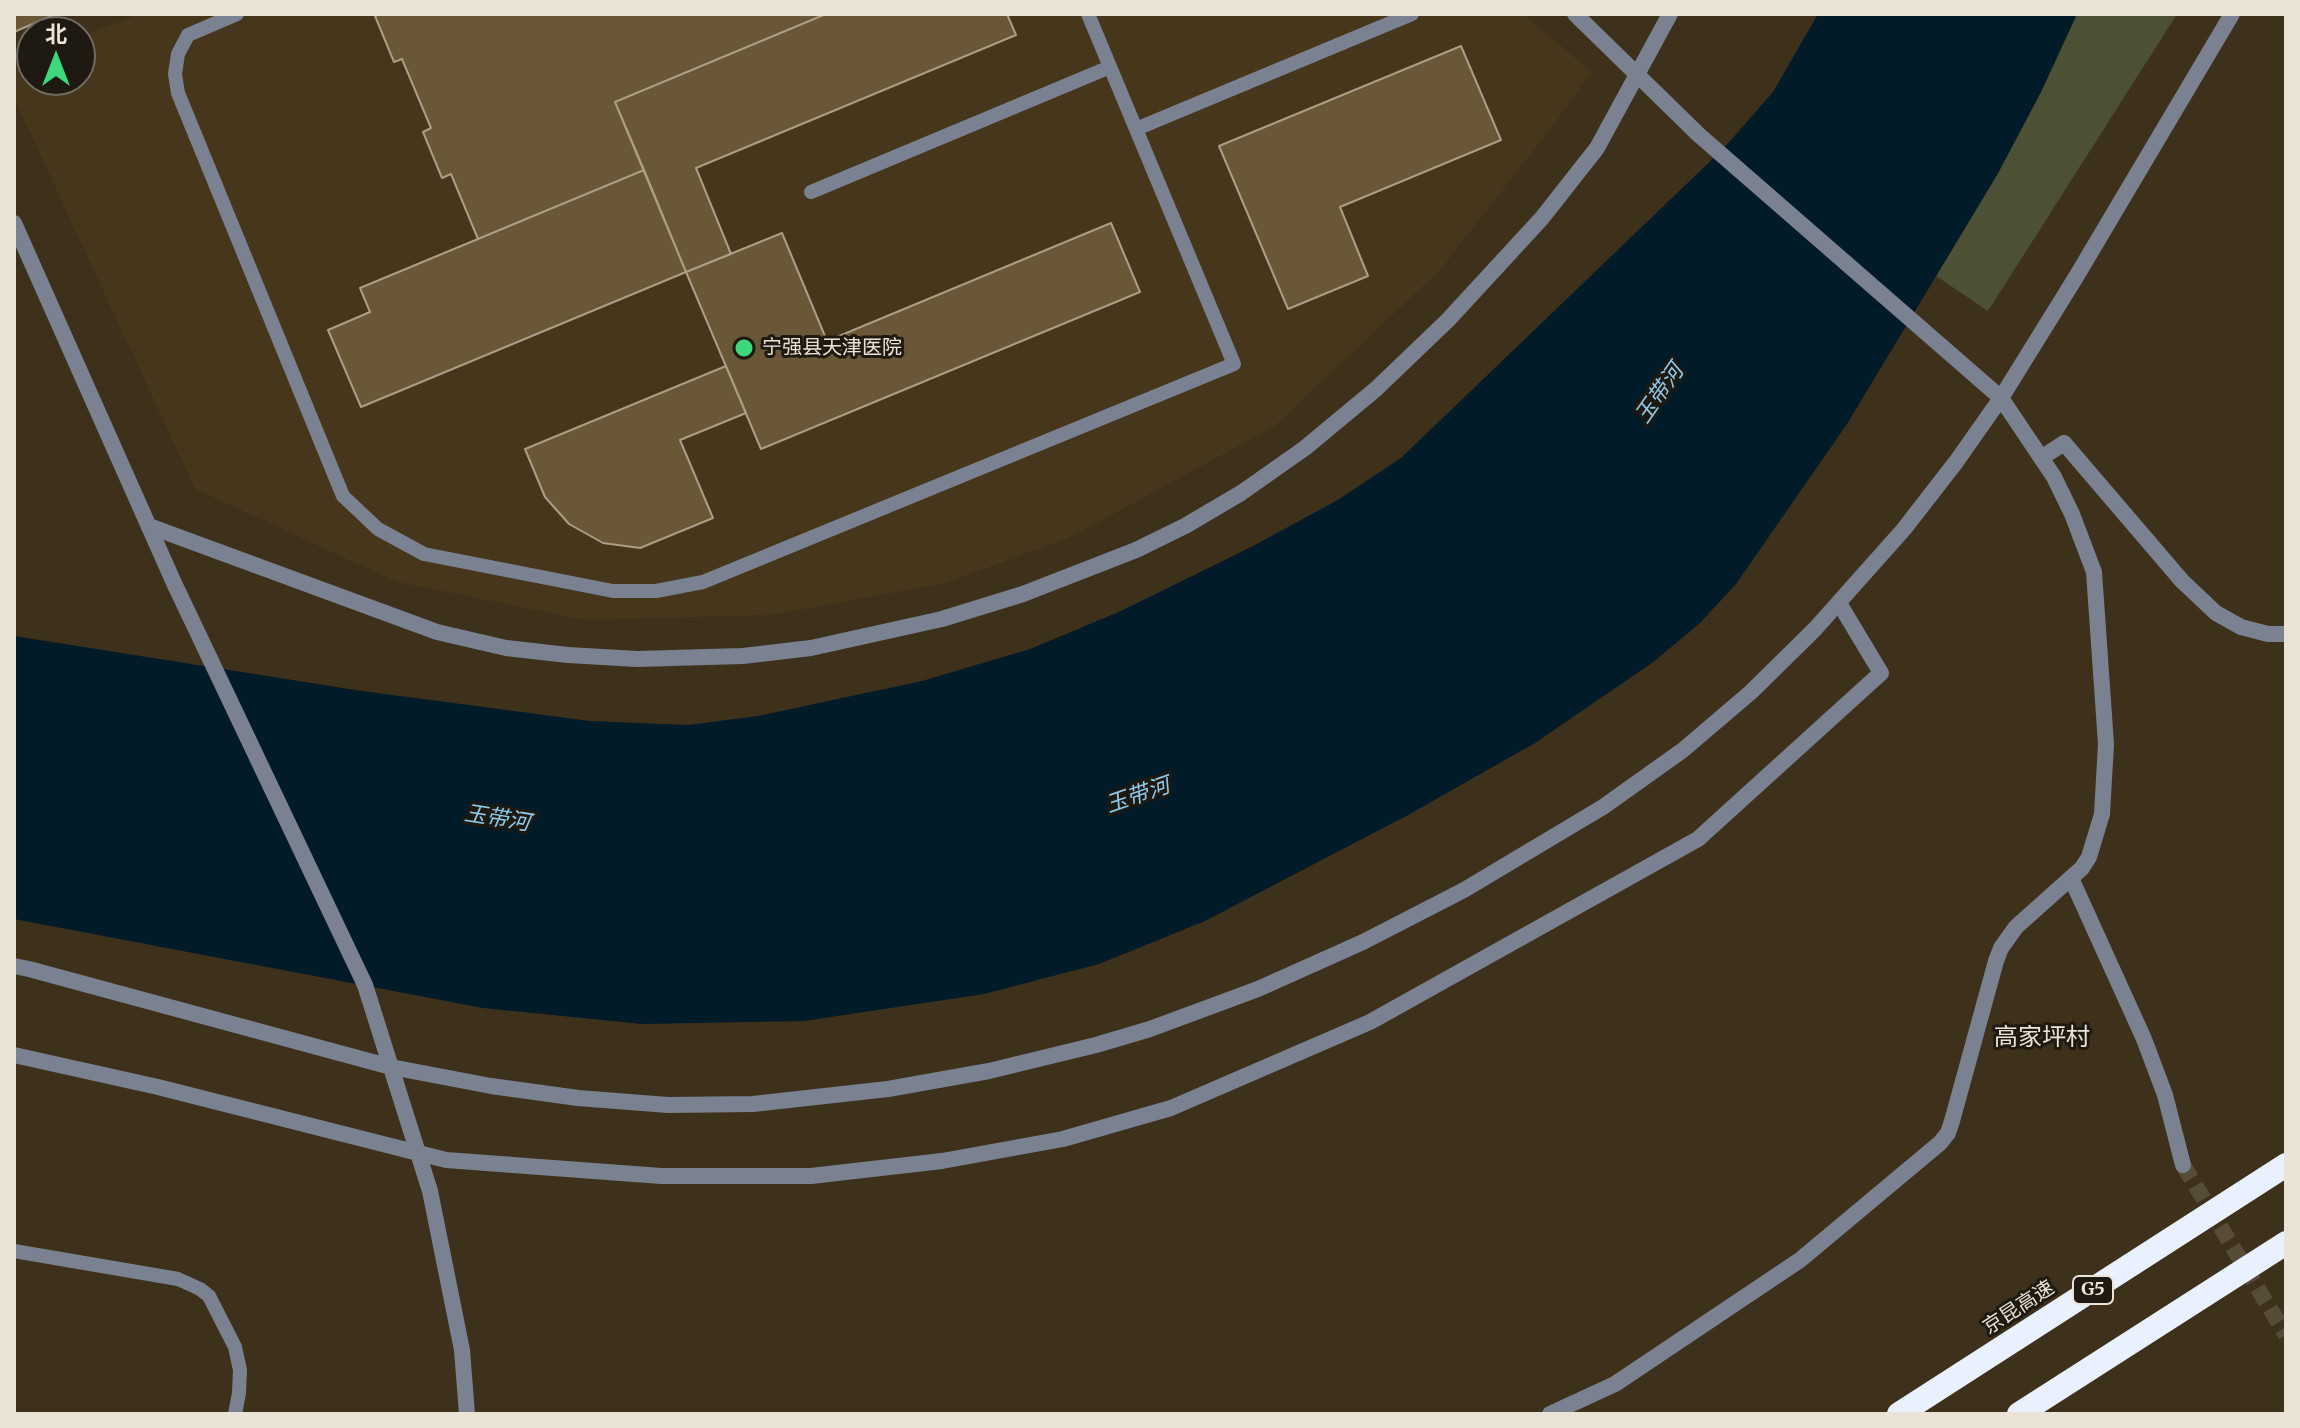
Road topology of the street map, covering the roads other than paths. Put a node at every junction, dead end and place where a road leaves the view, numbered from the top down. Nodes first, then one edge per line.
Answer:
1 (237, 14) edge
2 (1088, 14) edge
3 (1412, 14) edge
4 (1575, 14) edge
5 (1670, 14) edge
6 (2232, 14) edge
7 (1110, 67) junction
8 (1637, 74) junction
9 (1136, 129) junction
10 (811, 192) dead end
11 (14, 223) edge
12 (2001, 398) junction
13 (2041, 458) junction
14 (149, 526) junction
15 (1839, 603) junction
16 (2286, 634) edge
17 (2071, 878) junction
18 (14, 966) edge
19 (14, 1055) edge
20 (391, 1067) junction
21 (418, 1153) junction
22 (2286, 1153) edge
23 (2183, 1165) tunnel mouth
24 (2286, 1165) edge
25 (2239, 1196) junction
26 (2286, 1243) edge
27 (14, 1251) edge
28 (235, 1414) edge
29 (467, 1414) edge
30 (1550, 1414) edge
31 (1899, 1414) edge
32 (2019, 1414) edge

1 - 9 lane
2 - 7 lane
3 - 9 lane
4 - 8 street
5 - 8 street
6 - 12 street
7 - 9 lane
7 - 10 lane
8 - 12 street
8 - 14 street
11 - 14 street
12 - 13 street
12 - 15 street
13 - 16 street
13 - 17 street
14 - 20 street
15 - 20 street
15 - 21 street
17 - 23 street
17 - 30 street
18 - 20 street
19 - 21 street
20 - 21 street
21 - 29 street
22 - 25 lane
24 - 25 highway, 京昆高速 / G5
25 - 31 highway, 京昆高速 / G5
26 - 32 highway
27 - 28 lane

